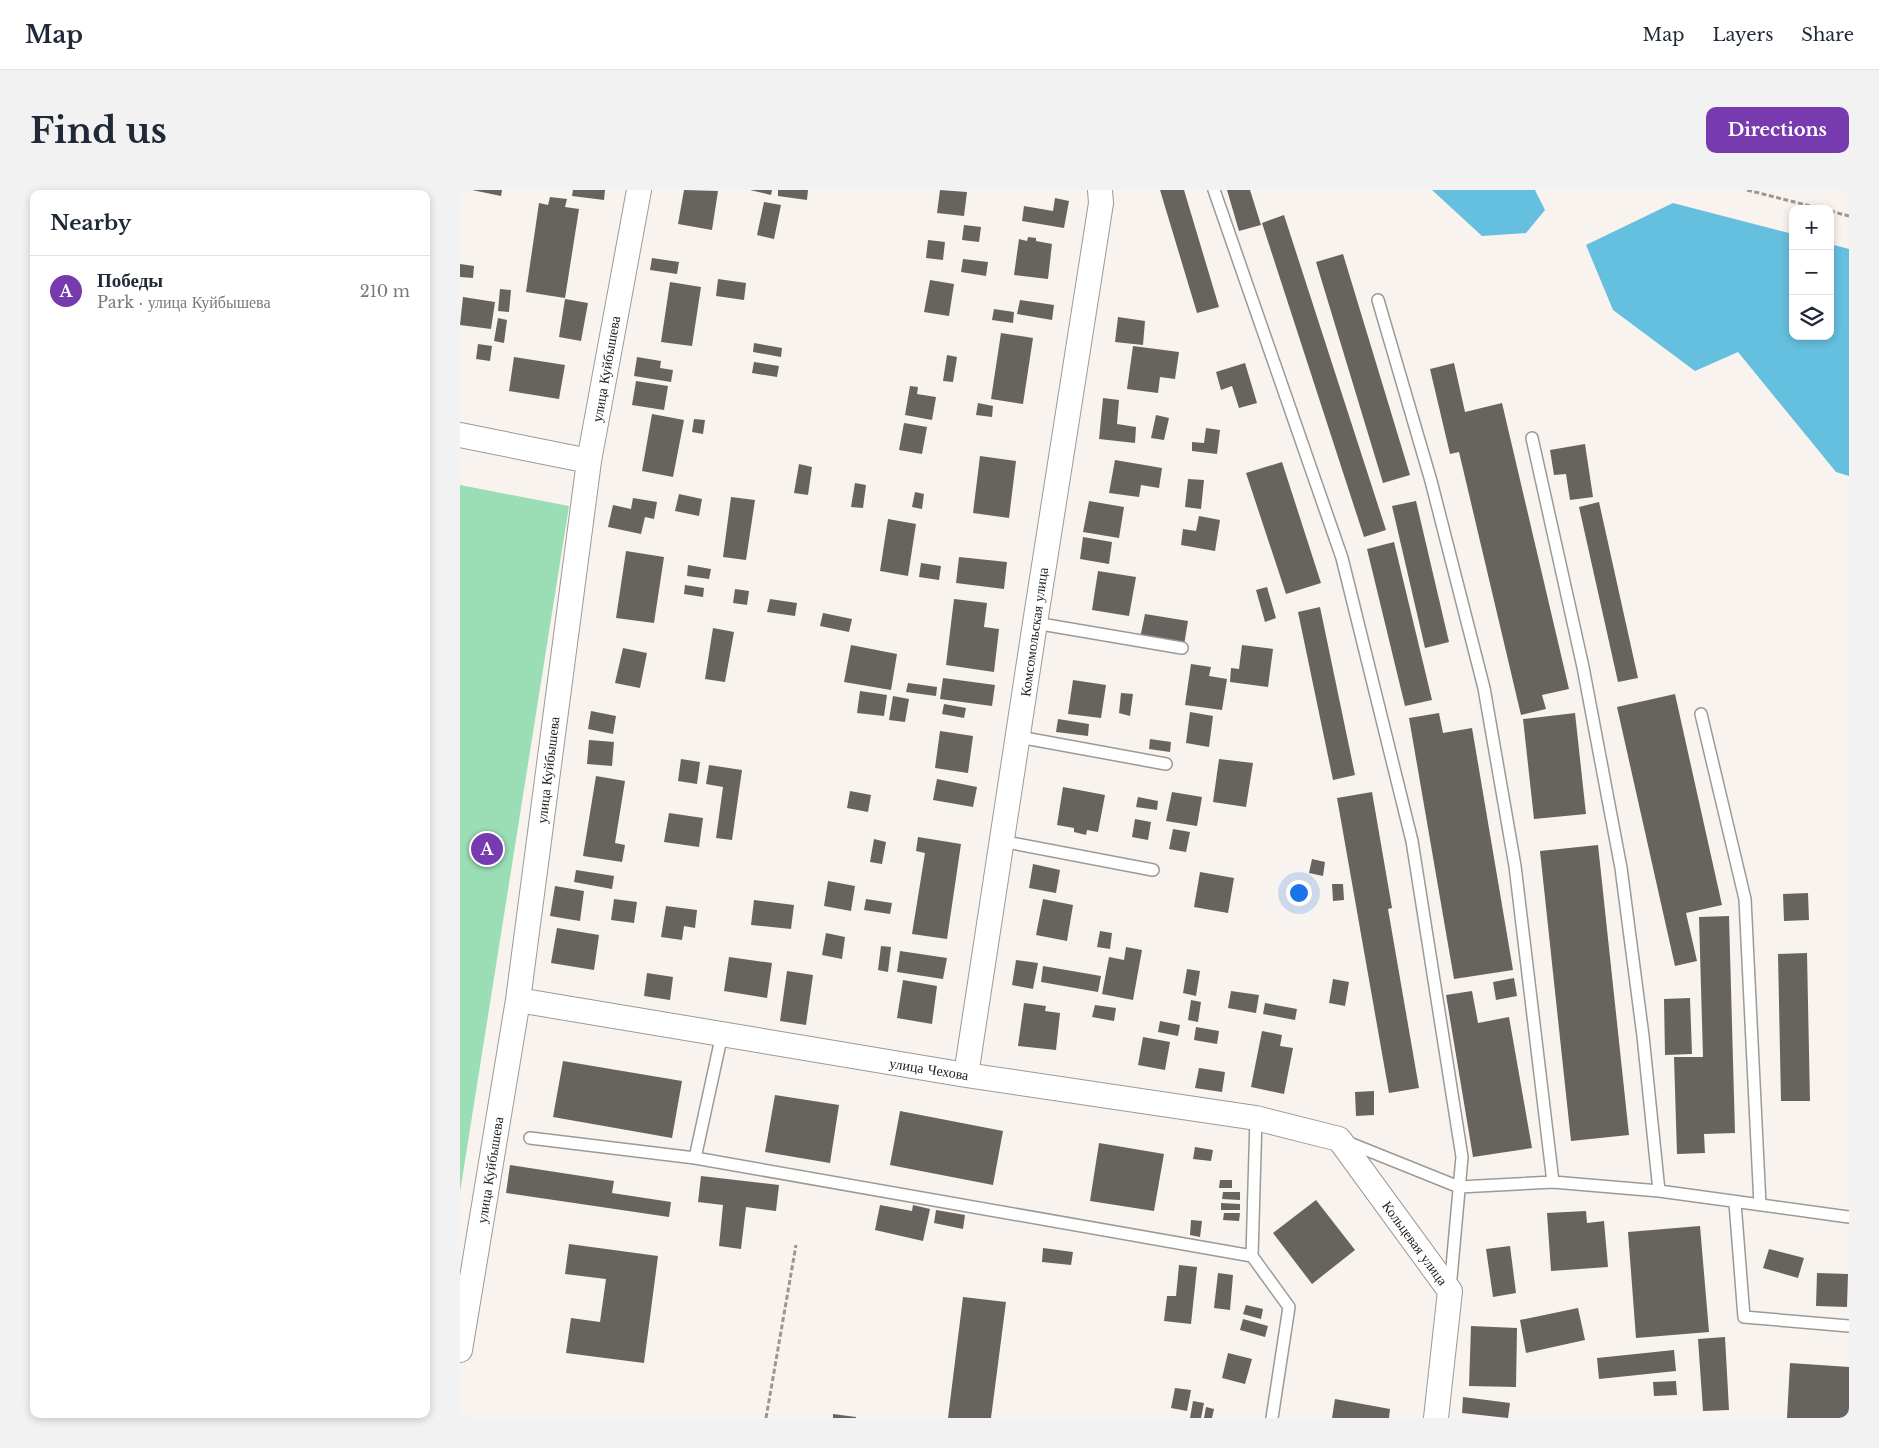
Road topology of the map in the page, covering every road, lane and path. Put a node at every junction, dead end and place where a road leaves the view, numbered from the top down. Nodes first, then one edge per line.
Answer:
1 (639, 190) edge
2 (1100, 190) edge
3 (1214, 190) edge
4 (1747, 190) edge
5 (1806, 205) edge
6 (1834, 212) edge
7 (1849, 216) edge
8 (1378, 300) dead end
9 (460, 435) edge
10 (1532, 438) dead end
11 (588, 461) junction
12 (1035, 623) junction
13 (1182, 648) dead end
14 (1701, 714) dead end
15 (1019, 737) junction
16 (1166, 764) dead end
17 (1002, 841) junction
18 (1153, 870) dead end
19 (518, 1000) junction
20 (722, 1034) junction
21 (966, 1075) junction
22 (1256, 1118) junction
23 (530, 1138) dead end
24 (1340, 1139) junction
25 (695, 1158) junction
26 (1553, 1182) junction
27 (1460, 1187) junction
28 (1659, 1191) junction
29 (1734, 1203) junction
30 (1760, 1205) junction
31 (1849, 1217) edge
32 (796, 1245) dead end
33 (1252, 1256) junction
34 (1450, 1291) junction
35 (1849, 1326) edge
36 (460, 1350) edge
37 (766, 1418) edge
38 (1272, 1418) edge
39 (1436, 1418) edge

1 - 11 street, улица Куйбышева
2 - 12 street, Комсомольская улица
3 - 27 lane
4 - 5 path
6 - 7 path
8 - 26 lane
9 - 11 street
10 - 28 lane
11 - 19 street, улица Куйбышева
12 - 13 lane
12 - 15 street, Комсомольская улица
14 - 30 lane
15 - 16 lane
15 - 17 street, Комсомольская улица
17 - 18 lane
17 - 21 street, Комсомольская улица
19 - 20 street, улица Чехова
19 - 36 street, улица Куйбышева
20 - 21 street, улица Чехова
20 - 25 lane
21 - 22 street, улица Чехова
22 - 24 street, улица Чехова
22 - 33 lane
23 - 25 lane
24 - 27 lane
24 - 34 street, Кольцевая улица
25 - 33 lane
26 - 27 lane
26 - 28 lane
27 - 34 lane
28 - 29 lane
29 - 30 lane
29 - 35 lane
30 - 31 lane
32 - 37 path
33 - 38 lane
34 - 39 street, Кольцевая улица

